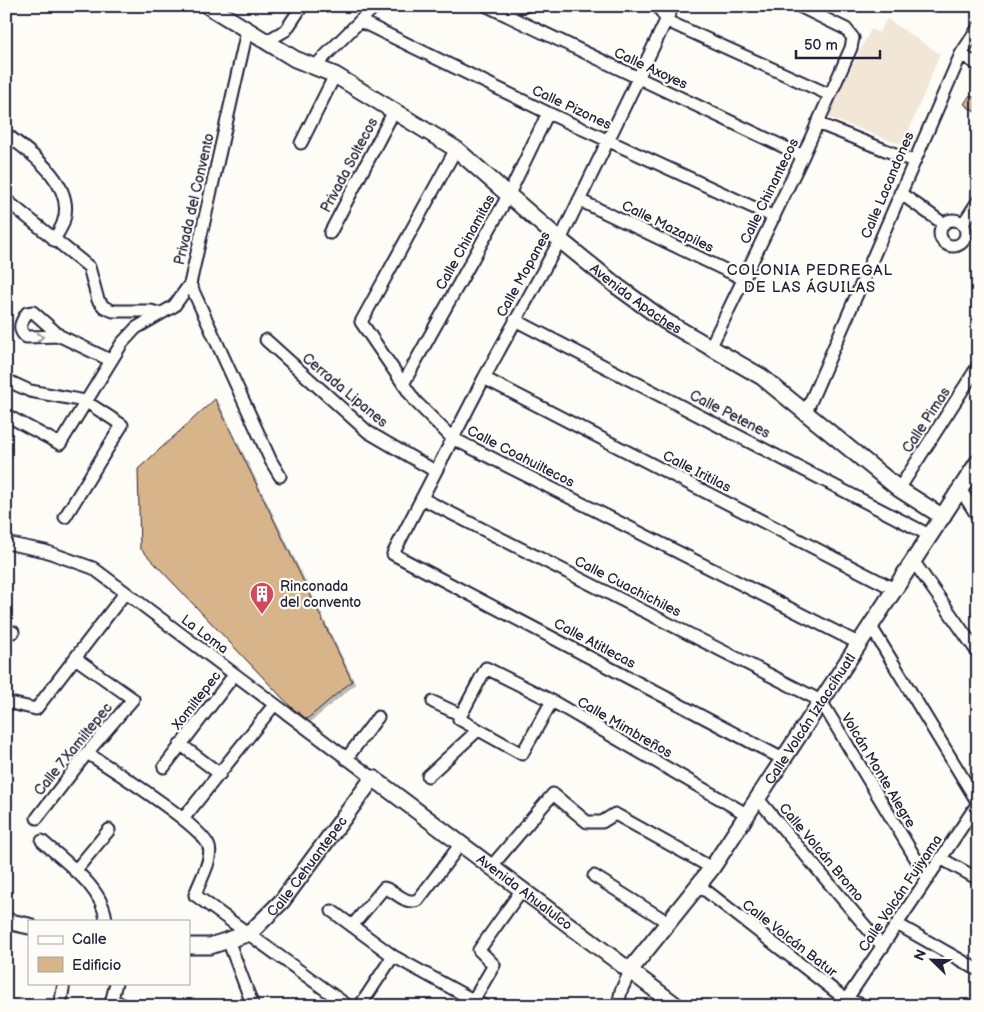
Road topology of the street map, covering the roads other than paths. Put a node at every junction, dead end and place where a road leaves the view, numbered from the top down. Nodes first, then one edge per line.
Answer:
1 (208, 6) edge
2 (302, 6) edge
3 (375, 6) edge
4 (526, 6) edge
5 (658, 6) edge
6 (673, 6) edge
7 (798, 6) edge
8 (490, 8) edge
9 (818, 10) edge
10 (360, 21) junction
11 (667, 21) junction
12 (978, 28) edge
13 (247, 31) junction
14 (265, 42) junction
15 (961, 54) junction
16 (978, 65) edge
17 (315, 66) junction
18 (335, 75) junction
19 (640, 79) junction
20 (830, 95) junction
21 (394, 111) junction
22 (548, 113) junction
23 (817, 123) junction
24 (6, 134) edge
25 (608, 140) junction
26 (301, 143) dead end
27 (456, 149) junction
28 (803, 156) junction
29 (913, 161) junction
30 (900, 193) junction
31 (509, 194) junction
32 (6, 200) edge
33 (579, 200) junction
34 (978, 201) edge
35 (774, 217) junction
36 (944, 224) junction
37 (963, 224) junction
38 (330, 233) dead end
39 (54, 240) junction
40 (560, 240) junction
41 (744, 279) junction
42 (190, 284) junction
43 (158, 313) junction
44 (515, 320) junction
45 (60, 336) dead end
46 (266, 340) dead end
47 (711, 346) junction
48 (110, 360) junction
49 (978, 366) edge
50 (484, 378) junction
51 (6, 380) edge
52 (403, 384) junction
53 (85, 401) junction
54 (806, 412) junction
55 (6, 415) edge
56 (452, 438) junction
57 (978, 462) edge
58 (435, 471) junction
59 (280, 476) dead end
60 (899, 489) junction
61 (960, 489) junction
62 (423, 498) junction
63 (978, 516) edge
64 (66, 517) dead end
65 (943, 517) junction
66 (931, 536) junction
67 (6, 543) edge
68 (393, 554) joint
69 (914, 562) junction
70 (896, 590) junction
71 (125, 593) junction
72 (870, 625) junction
73 (858, 643) junction
74 (978, 653) edge
75 (76, 658) junction
76 (234, 675) junction
77 (552, 701) junction
78 (821, 701) junction
79 (6, 702) edge
80 (433, 702) dead end
81 (274, 705) junction
82 (461, 715) junction
83 (378, 717) dead end
84 (478, 730) junction
85 (180, 744) junction
86 (87, 753) junction
87 (346, 759) junction
88 (783, 759) junction
89 (164, 767) dead end
90 (220, 774) junction
91 (428, 776) dead end
92 (373, 778) junction
93 (758, 799) junction
94 (978, 803) edge
95 (748, 815) junction
96 (37, 818) dead end
97 (183, 819) junction
98 (109, 830) dead end
99 (42, 842) dead end
100 (460, 845) junction
101 (942, 859) junction
102 (490, 868) junction
103 (712, 868) junction
104 (75, 870) junction
105 (594, 876) dead end
106 (928, 879) junction
107 (978, 879) edge
108 (700, 886) junction
109 (521, 890) junction
110 (332, 911) dead end
111 (106, 920) edge
112 (6, 922) edge
113 (669, 923) junction
114 (898, 924) junction
115 (28, 926) edge
116 (352, 926) junction
117 (250, 933) junction
118 (228, 940) junction
119 (190, 946) edge
120 (883, 947) junction
121 (393, 956) junction
122 (631, 970) junction
123 (978, 970) edge
124 (64, 984) edge
125 (116, 984) edge
126 (474, 999) junction
127 (112, 1002) edge
128 (843, 1002) edge
129 (60, 1006) edge
130 (125, 1006) edge
131 (253, 1006) edge
132 (348, 1006) edge
133 (360, 1006) edge
134 (484, 1006) edge
135 (618, 1006) edge
136 (677, 1006) edge
137 (866, 1006) edge

1 - 13 street, Avenida Apaches
2 - 14 street
3 - 10 street
4 - 8 street
5 - 11 street
6 - 11 street, Calle Mopanes
7 - 9 street
8 - 19 street, Calle Axoyes
9 - 20 street, Calle Chinantecos
10 - 17 street
10 - 22 street, Calle Pizones
11 - 19 street, Calle Mopanes
11 - 20 street
12 - 15 street, Calle Lacandones
13 - 14 street, Avenida Apaches
13 - 42 street, Privada del Convento
14 - 17 street, Avenida Apaches
15 - 16 street
15 - 29 street, Calle Lacandones
17 - 18 street, Avenida Apaches
18 - 21 street, Avenida Apaches
18 - 26 street
19 - 25 street, Calle Mopanes
19 - 28 street, Calle Axoyes
20 - 23 street, Calle Chinantecos
21 - 27 street, Avenida Apaches
21 - 38 street, Privada Soltecos
22 - 25 street, Calle Pizones
22 - 31 street, Calle Chinamitas
23 - 28 street, Calle Chinantecos
23 - 29 street
24 - 39 street
25 - 33 street, Calle Mopanes
25 - 35 street, Calle Pizones
27 - 31 street, Avenida Apaches
27 - 52 street, Calle Coahuiltecos
28 - 35 street, Calle Chinantecos
29 - 30 street, Calle Lacandones
30 - 36 street
30 - 54 street, Calle Lacandones
31 - 40 street, Avenida Apaches
31 - 52 street, Calle Chinamitas
32 - 39 street
33 - 40 street, Calle Mopanes
33 - 41 street, Calle Mazapiles
34 - 37 street
35 - 41 street, Calle Chinantecos
36 - 37 street
36 - 37 street
39 - 43 street
40 - 44 street, Calle Mopanes
40 - 47 street, Avenida Apaches
41 - 47 street, Calle Chinantecos
42 - 43 street
42 - 59 street, Privada del Convento
43 - 48 street
44 - 50 street, Calle Mopanes
44 - 66 street, Calle Petenes
45 - 48 street
46 - 58 street, Cerrada Lipanes
47 - 54 street, Avenida Apaches
48 - 53 street
49 - 60 street, Calle Pimas
50 - 56 street, Calle Mopanes
50 - 70 street, Calle Iritilas
51 - 53 street
52 - 56 street, Calle Coahuiltecos
53 - 55 street
53 - 64 street
54 - 60 street, Avenida Apaches
56 - 58 street, Calle Mopanes
56 - 73 street, Calle Coahuiltecos
57 - 61 street, Calle Volcán Iztaccíhuatl
58 - 62 street, Calle Mopanes
60 - 65 street, Avenida Apaches
61 - 63 street
61 - 65 street, Calle Volcán Iztaccíhuatl
62 - 68 street, Calle Mopanes
62 - 78 street, Calle Cuachichiles
65 - 66 street, Calle Volcán Iztaccíhuatl
66 - 69 street, Calle Volcán Iztaccíhuatl
67 - 71 street, La Loma
68 - 88 street, Calle Atitlecas
69 - 70 street, Calle Volcán Iztaccíhuatl
69 - 74 street
70 - 72 street, Calle Volcán Iztaccíhuatl
71 - 75 street
71 - 76 street, La Loma
72 - 73 street, Calle Volcán Iztaccíhuatl
72 - 94 street
73 - 78 street, Calle Volcán Iztaccíhuatl
75 - 79 street
75 - 86 street, Calle 7 Xamiltepec
76 - 81 street, La Loma
76 - 85 street, Xomiltepec
77 - 82 street, Calle Mimbreños
77 - 84 street
77 - 95 street, Calle Mimbreños
78 - 88 street, Calle Volcán Iztaccíhuatl
78 - 106 street, Volcán Monte Alegre
80 - 82 street
81 - 87 street, La Loma
81 - 90 street
82 - 84 street
83 - 87 street
84 - 91 street
85 - 89 street, Xomiltepec
85 - 90 street, Xomiltepec
86 - 96 street, Calle 7 Xamiltepec
86 - 97 street
87 - 92 street, La Loma
88 - 93 street, Calle Volcán Iztaccíhuatl
90 - 97 street
92 - 100 street, Avenida Ahualulco
92 - 117 street, Calle Cehuantepec
93 - 95 street, Calle Volcán Iztaccíhuatl
93 - 120 street, Calle Volcán Bromo
94 - 101 street, Calle Volcán Fujiyama
95 - 103 street, Calle Volcán Iztaccíhuatl
97 - 117 street
98 - 104 street
99 - 104 street
100 - 102 street, Avenida Ahualulco
100 - 116 street
101 - 106 street, Calle Volcán Fujiyama
101 - 107 street
102 - 103 street
102 - 109 street, Avenida Ahualulco
103 - 108 street, Calle Volcán Iztaccíhuatl
104 - 111 street
105 - 113 street
106 - 114 street, Calle Volcán Fujiyama
108 - 113 street, Calle Volcán Iztaccíhuatl
108 - 128 street, Calle Volcán Batur
109 - 122 street, Avenida Ahualulco
109 - 126 street
110 - 116 street
112 - 115 street
113 - 122 street, Calle Volcán Iztaccíhuatl
114 - 120 street, Calle Volcán Fujiyama
114 - 123 street
116 - 121 street
117 - 118 street, Calle Cehuantepec
117 - 132 street
118 - 119 street, Calle Cehuantepec
118 - 131 street
120 - 128 street, Calle Volcán Fujiyama
121 - 126 street
121 - 133 street
122 - 135 street
122 - 136 street, Avenida Ahualulco
124 - 129 street
125 - 127 street
126 - 134 street
127 - 130 street
128 - 137 street, Calle Volcán Batur

